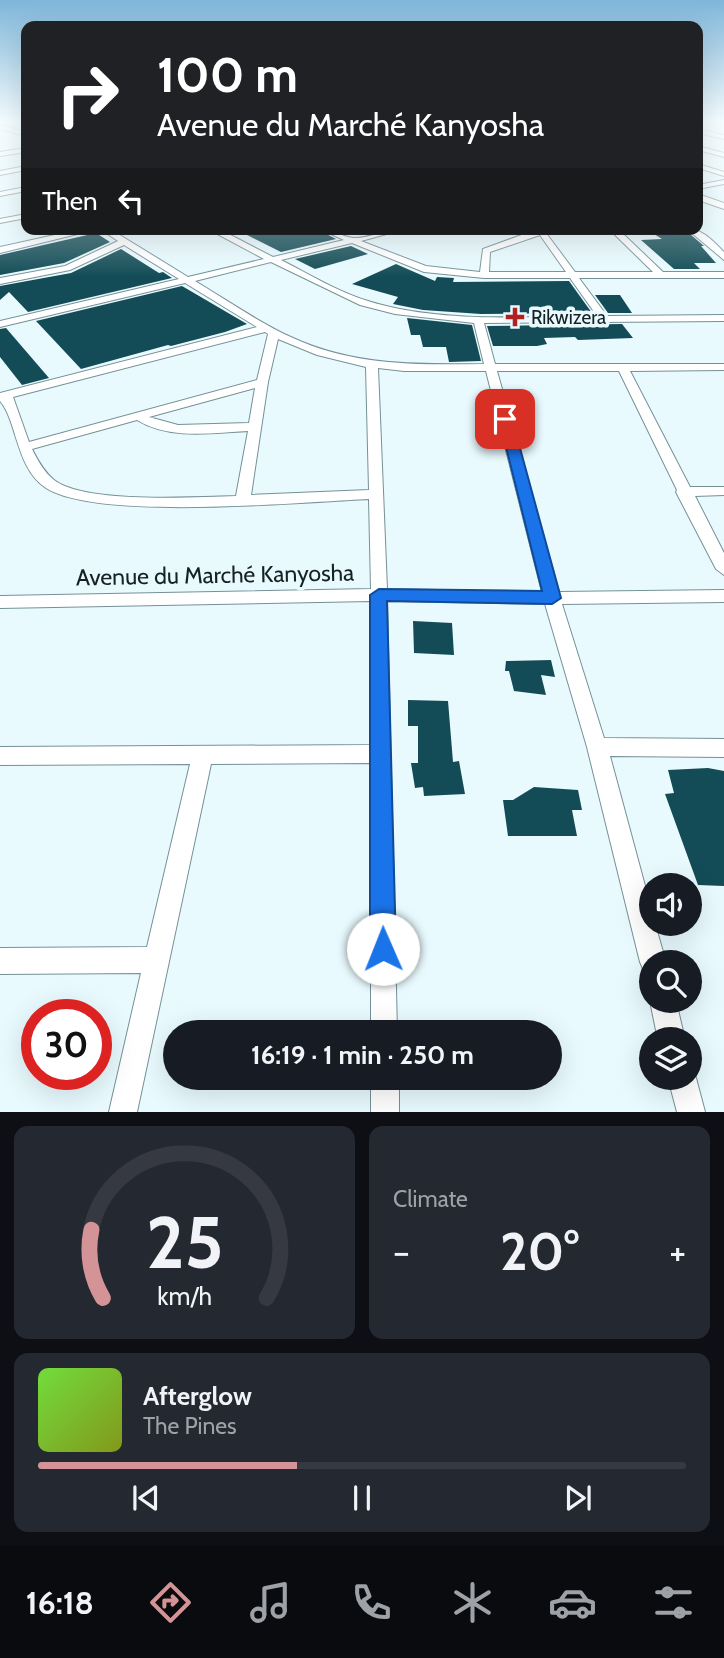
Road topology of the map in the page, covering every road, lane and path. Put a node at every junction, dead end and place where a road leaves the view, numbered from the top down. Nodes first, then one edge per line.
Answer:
1 (724, 182) edge
2 (703, 188) edge
3 (21, 190) edge
4 (703, 191) edge
5 (0, 194) edge
6 (703, 199) edge
7 (724, 200) edge
8 (724, 206) edge
9 (21, 217) edge
10 (0, 221) edge
11 (67, 235) edge
12 (113, 235) edge
13 (224, 235) edge
14 (337, 235) edge
15 (376, 235) edge
16 (531, 235) edge
17 (548, 235) edge
18 (619, 235) edge
19 (700, 235) edge
20 (350, 241) junction
21 (124, 242) junction
22 (0, 250) edge
23 (724, 257) edge
24 (272, 260) junction
25 (572, 274) junction
26 (484, 275) junction
27 (662, 275) junction
28 (724, 275) edge
29 (189, 280) junction
30 (0, 281) edge
31 (724, 318) edge
32 (604, 319) junction
33 (478, 320) junction
34 (0, 324) edge
35 (270, 330) junction
36 (372, 366) junction
37 (622, 366) junction
38 (724, 366) edge
39 (492, 368) junction
40 (262, 382) junction
41 (3, 397) edge
42 (139, 416) junction
43 (255, 427) junction
44 (26, 447) junction
45 (724, 491) edge
46 (684, 492) junction
47 (374, 494) junction
48 (243, 499) junction
49 (724, 569) edge
50 (379, 595) junction
51 (724, 596) edge
52 (552, 598) junction
53 (0, 602) edge
54 (597, 747) junction
55 (724, 748) edge
56 (380, 754) junction
57 (0, 756) edge
58 (202, 757) junction
59 (650, 950) edge
60 (155, 960) junction
61 (0, 961) edge
62 (384, 1020) edge
63 (385, 1090) edge
64 (685, 1090) edge
65 (122, 1112) edge
66 (385, 1112) edge
67 (691, 1112) edge

1 - 2 street
3 - 5 street
4 - 7 street
6 - 8 street
9 - 10 street
11 - 22 street
12 - 21 street
13 - 24 street
14 - 20 street
15 - 20 street
16 - 26 street
17 - 25 street
18 - 27 street
19 - 23 street
20 - 24 street
20 - 26 street
21 - 29 street
21 - 30 street
24 - 29 street
24 - 33 street
25 - 26 street
25 - 27 street
25 - 32 street
27 - 28 street
29 - 34 street
29 - 35 street
31 - 32 street
32 - 33 street
33 - 39 street
35 - 36 street
35 - 40 street
35 - 41 street
36 - 39 street
36 - 47 street
37 - 38 street
37 - 39 street
37 - 46 street
39 - 52 street
40 - 42 street
40 - 43 street
41 - 44 street
42 - 43 street
42 - 44 street
43 - 48 street
44 - 48 street
45 - 46 street
46 - 49 street
47 - 48 street
47 - 50 street
50 - 52 street, Avenue du Marché Kanyosha
50 - 53 street, Avenue du Marché Kanyosha
50 - 56 street
51 - 52 street, Avenue du Marché Kanyosha
52 - 54 street
54 - 55 street
54 - 59 street
56 - 58 street
56 - 62 street
57 - 58 street
58 - 60 street
60 - 61 street
60 - 65 street
63 - 66 street
64 - 67 street

